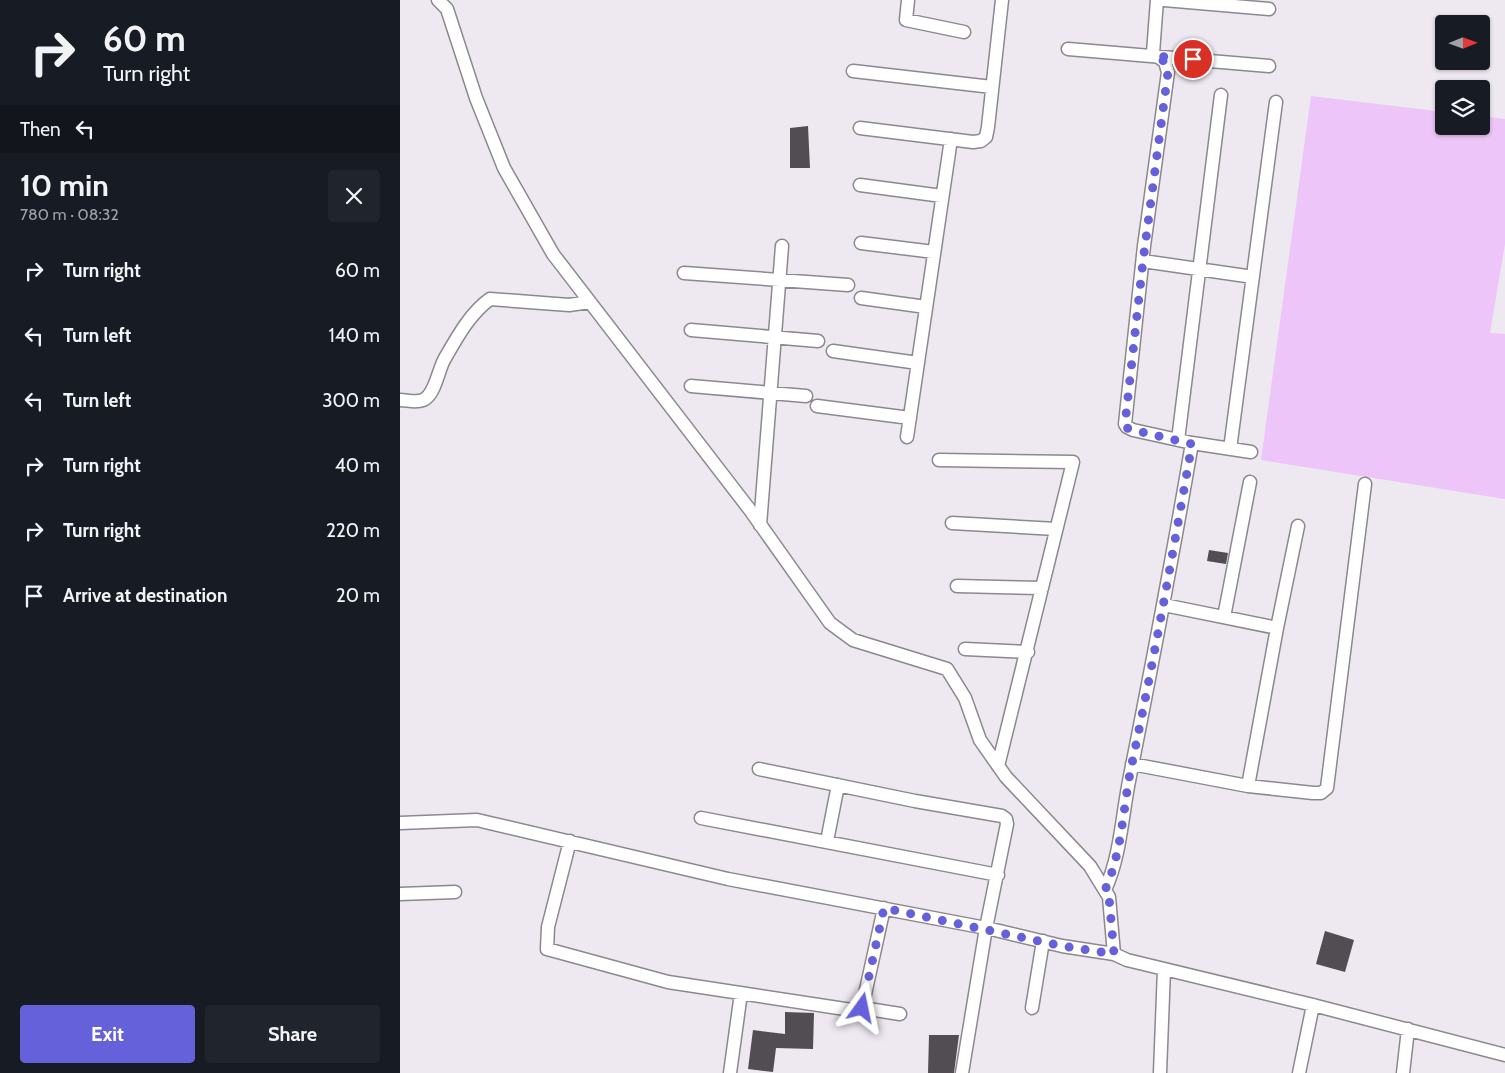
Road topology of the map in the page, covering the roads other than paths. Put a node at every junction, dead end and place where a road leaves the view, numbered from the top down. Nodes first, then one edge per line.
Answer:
1 (438, 0) edge
2 (908, 0) edge
3 (1002, 0) edge
4 (1157, 0) edge
5 (1164, 0) edge
6 (1269, 9) dead end
7 (964, 32) dead end
8 (1068, 49) dead end
9 (1156, 56) junction
10 (1269, 66) dead end
11 (854, 71) dead end
12 (992, 86) junction
13 (1221, 95) dead end
14 (1276, 102) dead end
15 (860, 128) dead end
16 (951, 139) junction
17 (860, 185) dead end
18 (942, 196) junction
19 (861, 243) dead end
20 (782, 246) dead end
21 (934, 252) junction
22 (1143, 261) junction
23 (1199, 270) junction
24 (684, 273) dead end
25 (1253, 277) junction
26 (779, 280) junction
27 (848, 285) dead end
28 (861, 298) dead end
29 (590, 302) junction
30 (926, 307) junction
31 (691, 330) dead end
32 (774, 338) junction
33 (818, 341) dead end
34 (833, 351) dead end
35 (918, 363) junction
36 (691, 386) dead end
37 (770, 394) junction
38 (806, 396) dead end
39 (400, 400) edge
40 (817, 406) dead end
41 (910, 418) junction
42 (907, 437) dead end
43 (1178, 440) junction
44 (1192, 444) junction
45 (1230, 449) junction
46 (1251, 452) dead end
47 (939, 460) dead end
48 (1250, 482) dead end
49 (1365, 484) dead end
50 (952, 523) dead end
51 (760, 525) junction
52 (1298, 526) dead end
53 (1056, 529) junction
54 (957, 586) dead end
55 (1042, 588) junction
56 (1164, 605) junction
57 (1224, 617) junction
58 (1277, 628) junction
59 (965, 649) dead end
60 (1028, 652) junction
61 (1132, 764) junction
62 (998, 766) junction
63 (759, 769) dead end
64 (838, 785) junction
65 (1248, 786) junction
66 (701, 818) dead end
67 (400, 823) edge
68 (570, 841) junction
69 (827, 841) junction
70 (998, 875) junction
71 (1105, 890) junction
72 (455, 892) dead end
73 (400, 894) edge
74 (884, 908) junction
75 (986, 928) junction
76 (1043, 941) junction
77 (1114, 954) junction
78 (1164, 968) junction
79 (741, 993) junction
80 (1313, 1004) junction
81 (862, 1008) junction
82 (1032, 1008) dead end
83 (900, 1014) dead end
84 (1408, 1029) junction
85 (1505, 1055) edge
86 (730, 1073) edge
87 (962, 1073) edge
88 (1160, 1073) edge
89 (1299, 1073) edge
90 (1403, 1073) edge

1 - 29 street
2 - 7 street
3 - 12 street
4 - 9 street
5 - 6 street
8 - 9 street
9 - 10 street
9 - 22 street
11 - 12 street
12 - 16 street
13 - 23 street
14 - 25 street
15 - 16 street
16 - 18 street
17 - 18 street
18 - 21 street
19 - 21 street
20 - 26 street
21 - 30 street
22 - 23 street
22 - 43 street
23 - 25 street
23 - 43 street
24 - 26 street
25 - 45 street
26 - 27 street
26 - 32 street
28 - 30 street
29 - 39 street
29 - 51 street
30 - 35 street
31 - 32 street
32 - 33 street
32 - 37 street
34 - 35 street
35 - 41 street
36 - 37 street
37 - 38 street
37 - 51 street
40 - 41 street
41 - 42 street
43 - 44 street
44 - 45 street
44 - 56 street
45 - 46 street
47 - 53 street
48 - 57 street
49 - 65 street
50 - 53 street
51 - 62 street
52 - 58 street
53 - 55 street
54 - 55 street
55 - 60 street
56 - 57 street
56 - 61 street
57 - 58 street
58 - 65 street
59 - 60 street
60 - 62 street
61 - 65 street
61 - 71 street
62 - 71 street
63 - 64 street
64 - 69 street
64 - 70 street
66 - 69 street
67 - 68 street
68 - 74 street
68 - 79 street
69 - 70 street
70 - 75 street
71 - 77 street
72 - 73 street
74 - 75 street
74 - 81 street
75 - 76 street
75 - 87 street
76 - 77 street
76 - 82 street
77 - 78 street
78 - 80 street
78 - 88 street
79 - 81 street
79 - 86 street
80 - 84 street
80 - 89 street
81 - 83 street
84 - 85 street
84 - 90 street

